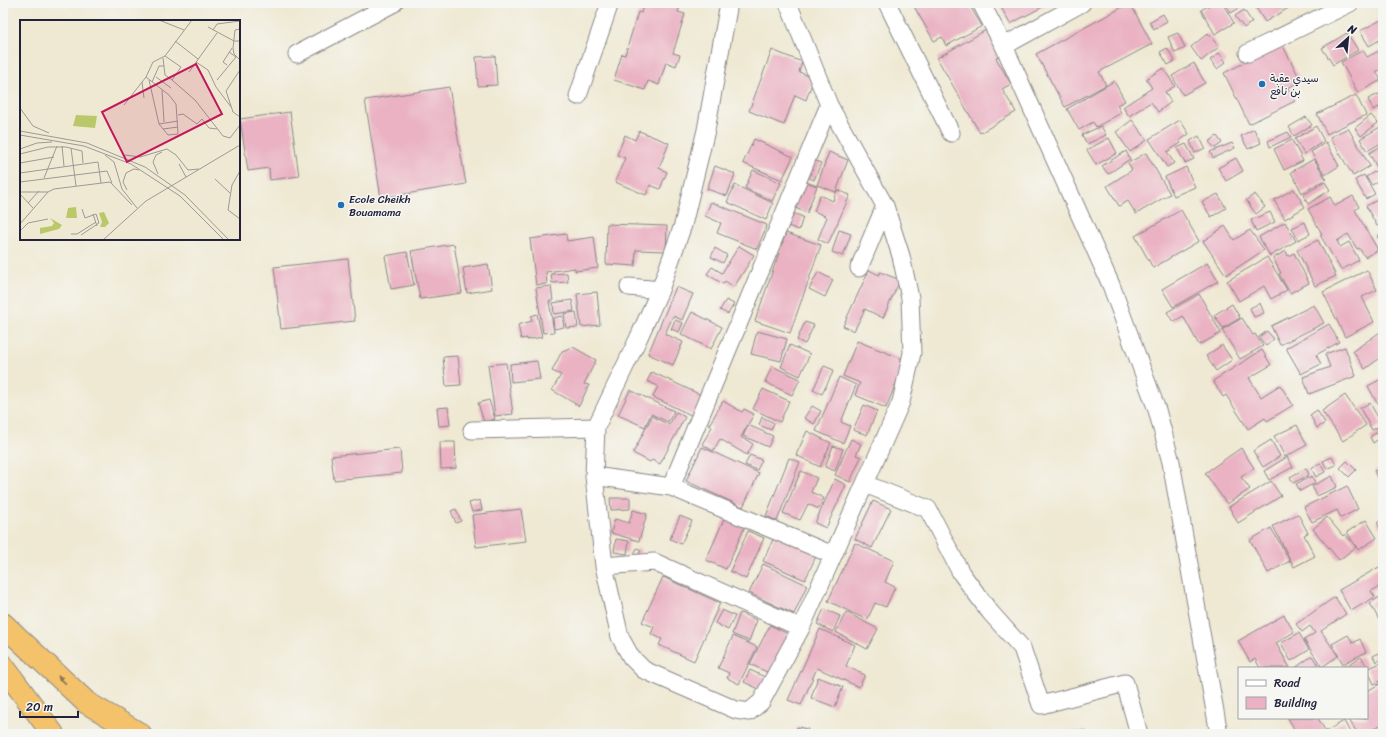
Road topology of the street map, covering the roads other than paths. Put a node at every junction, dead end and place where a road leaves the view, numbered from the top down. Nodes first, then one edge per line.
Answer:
1 (394, 3) edge
2 (610, 3) edge
3 (729, 3) edge
4 (788, 3) edge
5 (887, 3) edge
6 (980, 3) edge
7 (1082, 3) edge
8 (1350, 3) edge
9 (1004, 46) junction
10 (1248, 53) dead end
11 (297, 54) dead end
12 (578, 96) dead end
13 (829, 105) junction
14 (951, 133) dead end
15 (885, 206) junction
16 (860, 268) dead end
17 (629, 287) dead end
18 (660, 290) junction
19 (596, 427) junction
20 (472, 430) dead end
21 (594, 476) junction
22 (865, 484) junction
23 (671, 487) junction
24 (833, 555) junction
25 (604, 566) junction
26 (3, 624) edge
27 (801, 628) junction
28 (3, 666) edge
29 (53, 734) edge
30 (140, 734) edge
31 (1139, 734) edge
32 (1219, 734) edge

1 - 11 street
2 - 12 street
3 - 18 street
4 - 13 street
5 - 14 street
6 - 9 street
7 - 9 street
8 - 10 street
9 - 32 street
13 - 15 street
13 - 23 street
15 - 16 street
15 - 22 street
17 - 18 street
18 - 19 street
19 - 20 street
19 - 21 street
21 - 23 street
21 - 25 street
22 - 24 street
22 - 31 street
23 - 24 street
24 - 27 street
25 - 27 street
25 - 27 street
30 -> 26 highway
28 - 29 highway

